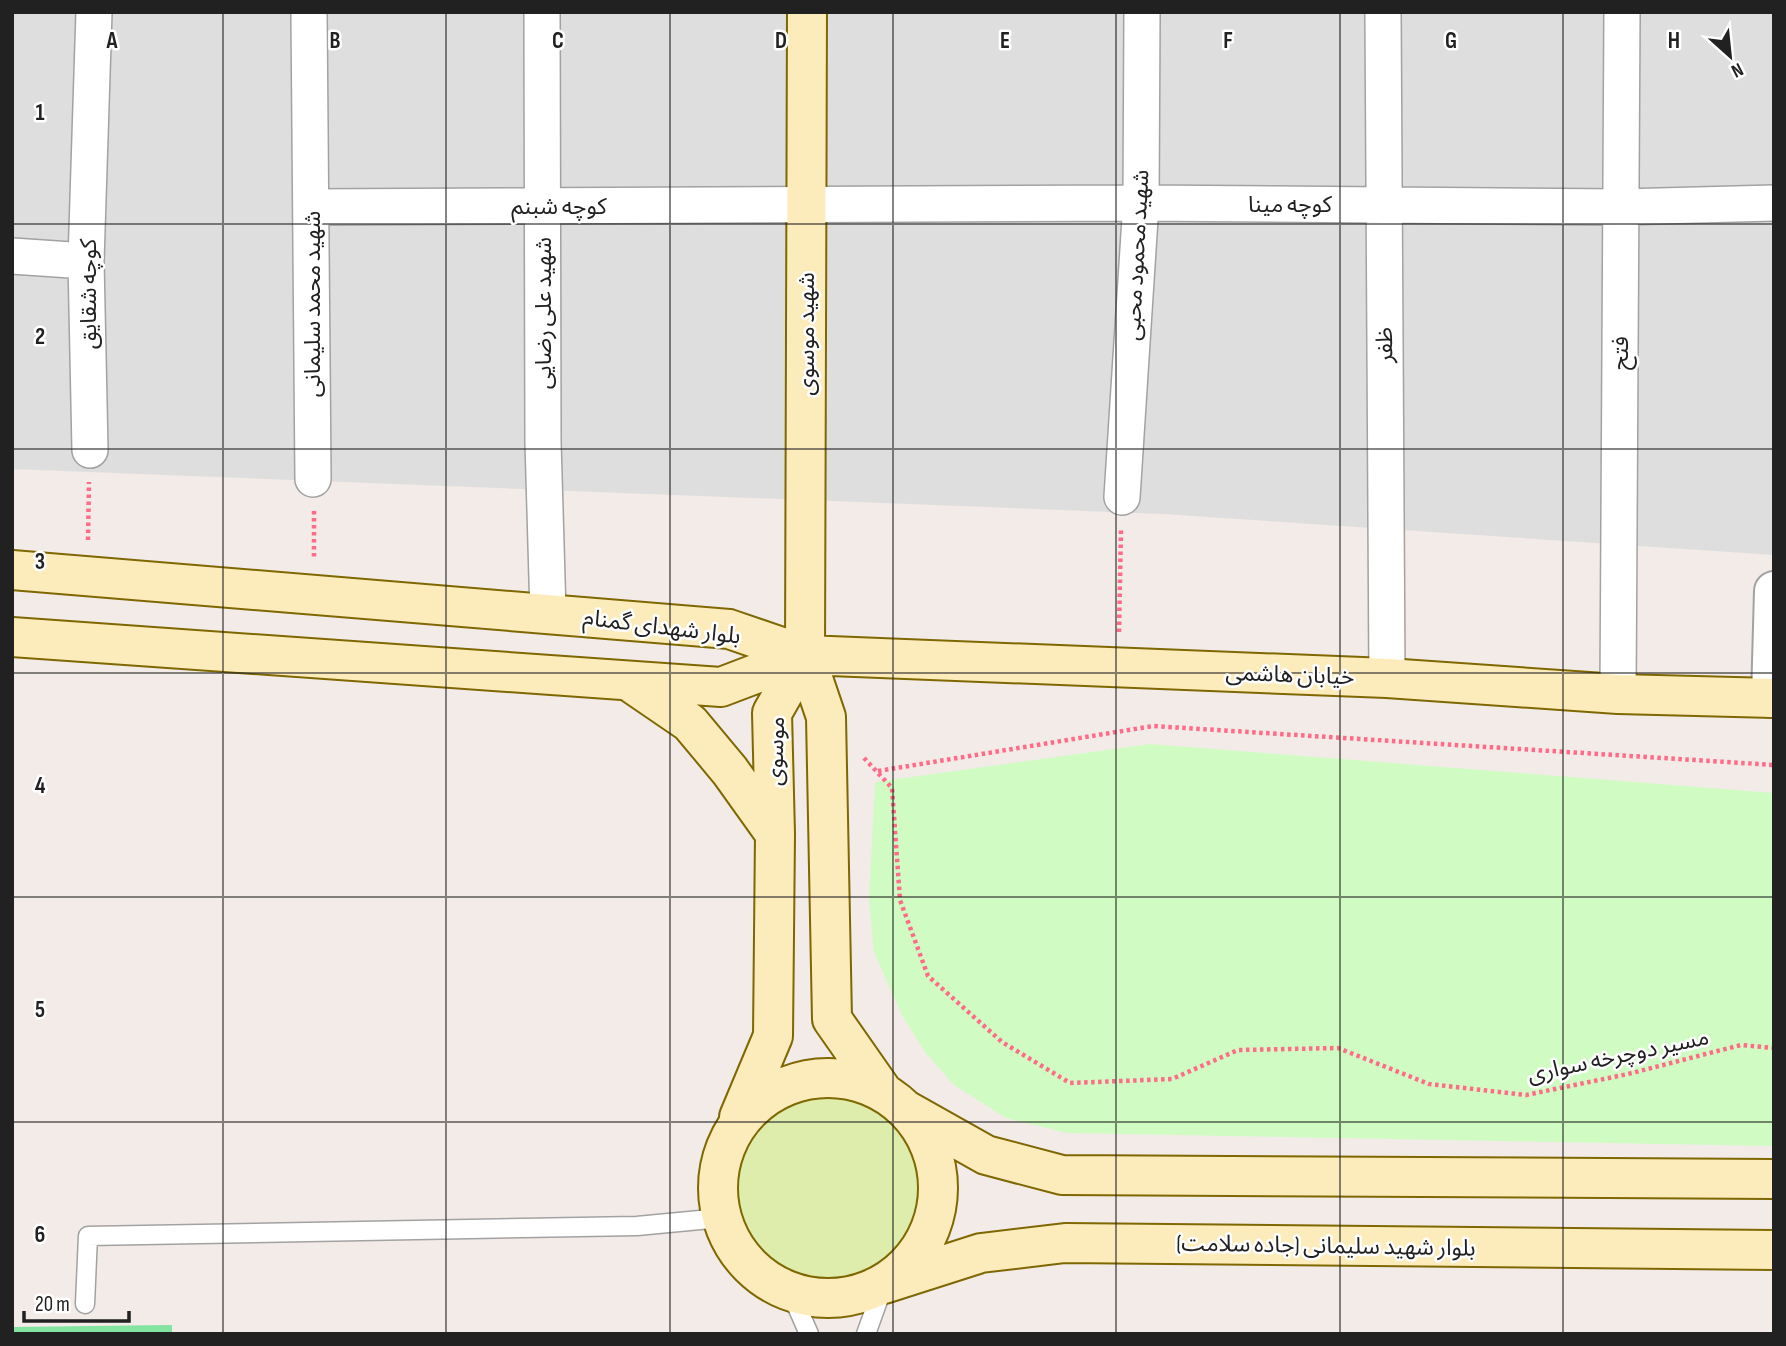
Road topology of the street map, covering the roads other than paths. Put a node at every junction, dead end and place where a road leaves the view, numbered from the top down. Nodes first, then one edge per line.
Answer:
1 (94, 12) edge
2 (309, 12) edge
3 (542, 12) edge
4 (807, 12) edge
5 (1142, 12) edge
6 (1383, 12) edge
7 (1622, 12) edge
8 (1140, 203) junction
9 (1774, 203) edge
10 (806, 204) junction
11 (1383, 204) junction
12 (544, 206) junction
13 (311, 207) junction
14 (1620, 207) junction
15 (12, 256) edge
16 (86, 261) junction
17 (90, 450) road end
18 (313, 479) road end
19 (1122, 497) road end
20 (12, 570) edge
21 (1774, 591) edge
22 (548, 613) junction
23 (12, 637) edge
24 (805, 655) junction
25 (1387, 678) junction
26 (628, 681) junction
27 (1618, 694) junction
28 (1772, 698) edge
29 (775, 834) junction
30 (895, 1101) junction
31 (732, 1134) junction
32 (1774, 1179) edge
33 (721, 1218) junction
34 (1774, 1250) edge
35 (884, 1284) junction
36 (791, 1293) junction
37 (85, 1304) dead end
38 (809, 1334) edge
39 (866, 1334) edge

1 - 16 street, کوچه شقایق
2 - 13 street, شهید محمد سلیمانی
3 - 12 street, شهید علی رضایی
4 - 10 main road, شهید موسوی
5 - 8 street, شهید محمود محبی
6 - 11 street, ظفر
7 - 14 street, فتح
8 - 10 street, کوچه مینا
8 - 11 street, کوچه مینا
8 - 19 street, شهید محمود محبی
9 - 14 street, کوچه مینا
10 - 12 street, کوچه شبنم
10 - 24 main road, شهید موسوی
11 - 14 street, کوچه مینا
11 - 25 street, ظفر
12 - 13 street, کوچه شبنم
12 - 22 street, شهید علی رضایی
13 - 18 street, شهید محمد سلیمانی
14 - 27 street, فتح
15 - 16 street
16 - 17 street, کوچه شقایق
20 - 22 main road, بلوار شهدای گمنام
21 - 28 street
22 - 24 main road, بلوار شهدای گمنام
23 - 26 main road, بلوار شهدای گمنام
24 - 25 main road, خیابان هاشمی
24 - 26 main road, بلوار شهدای گمنام
24 - 29 main road, موسوی
24 - 30 main road, موسوی
25 - 27 main road, خیابان هاشمی
26 - 29 main road
27 - 28 main road, خیابان هاشمی
29 - 31 main road, موسوی
30 - 31 main road
30 - 32 main road
30 - 35 main road
31 - 33 main road
33 - 36 main road
33 - 37 lane
34 - 35 main road, بلوار شهید سلیمانی (جاده سلامت)
35 - 36 main road
35 - 39 lane
36 - 38 lane

